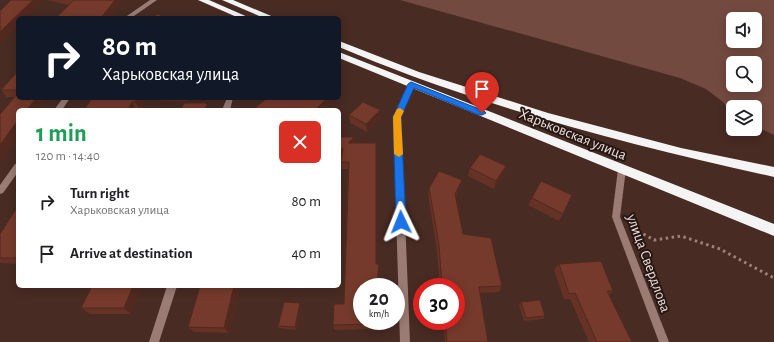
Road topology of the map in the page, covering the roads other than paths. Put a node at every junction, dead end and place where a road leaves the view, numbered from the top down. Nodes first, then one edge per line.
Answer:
1 (154, 0) edge
2 (202, 0) edge
3 (226, 0) edge
4 (130, 16) edge
5 (241, 16) edge
6 (267, 16) edge
7 (341, 45) edge
8 (341, 56) edge
9 (411, 84) junction
10 (16, 169) edge
11 (622, 169) junction
12 (774, 172) edge
13 (0, 191) edge
14 (774, 230) edge
15 (171, 288) edge
16 (154, 342) edge
17 (405, 342) edge
18 (664, 342) edge

1 - 4 street
2 - 5 highway
3 - 6 highway
7 - 12 highway, Харьковская улица
8 - 9 highway, Харьковская улица
9 - 11 highway, Харьковская улица
9 - 17 street
10 - 13 street
11 - 14 highway, Харьковская улица
11 - 18 street, улица Свердлова
15 - 16 street

